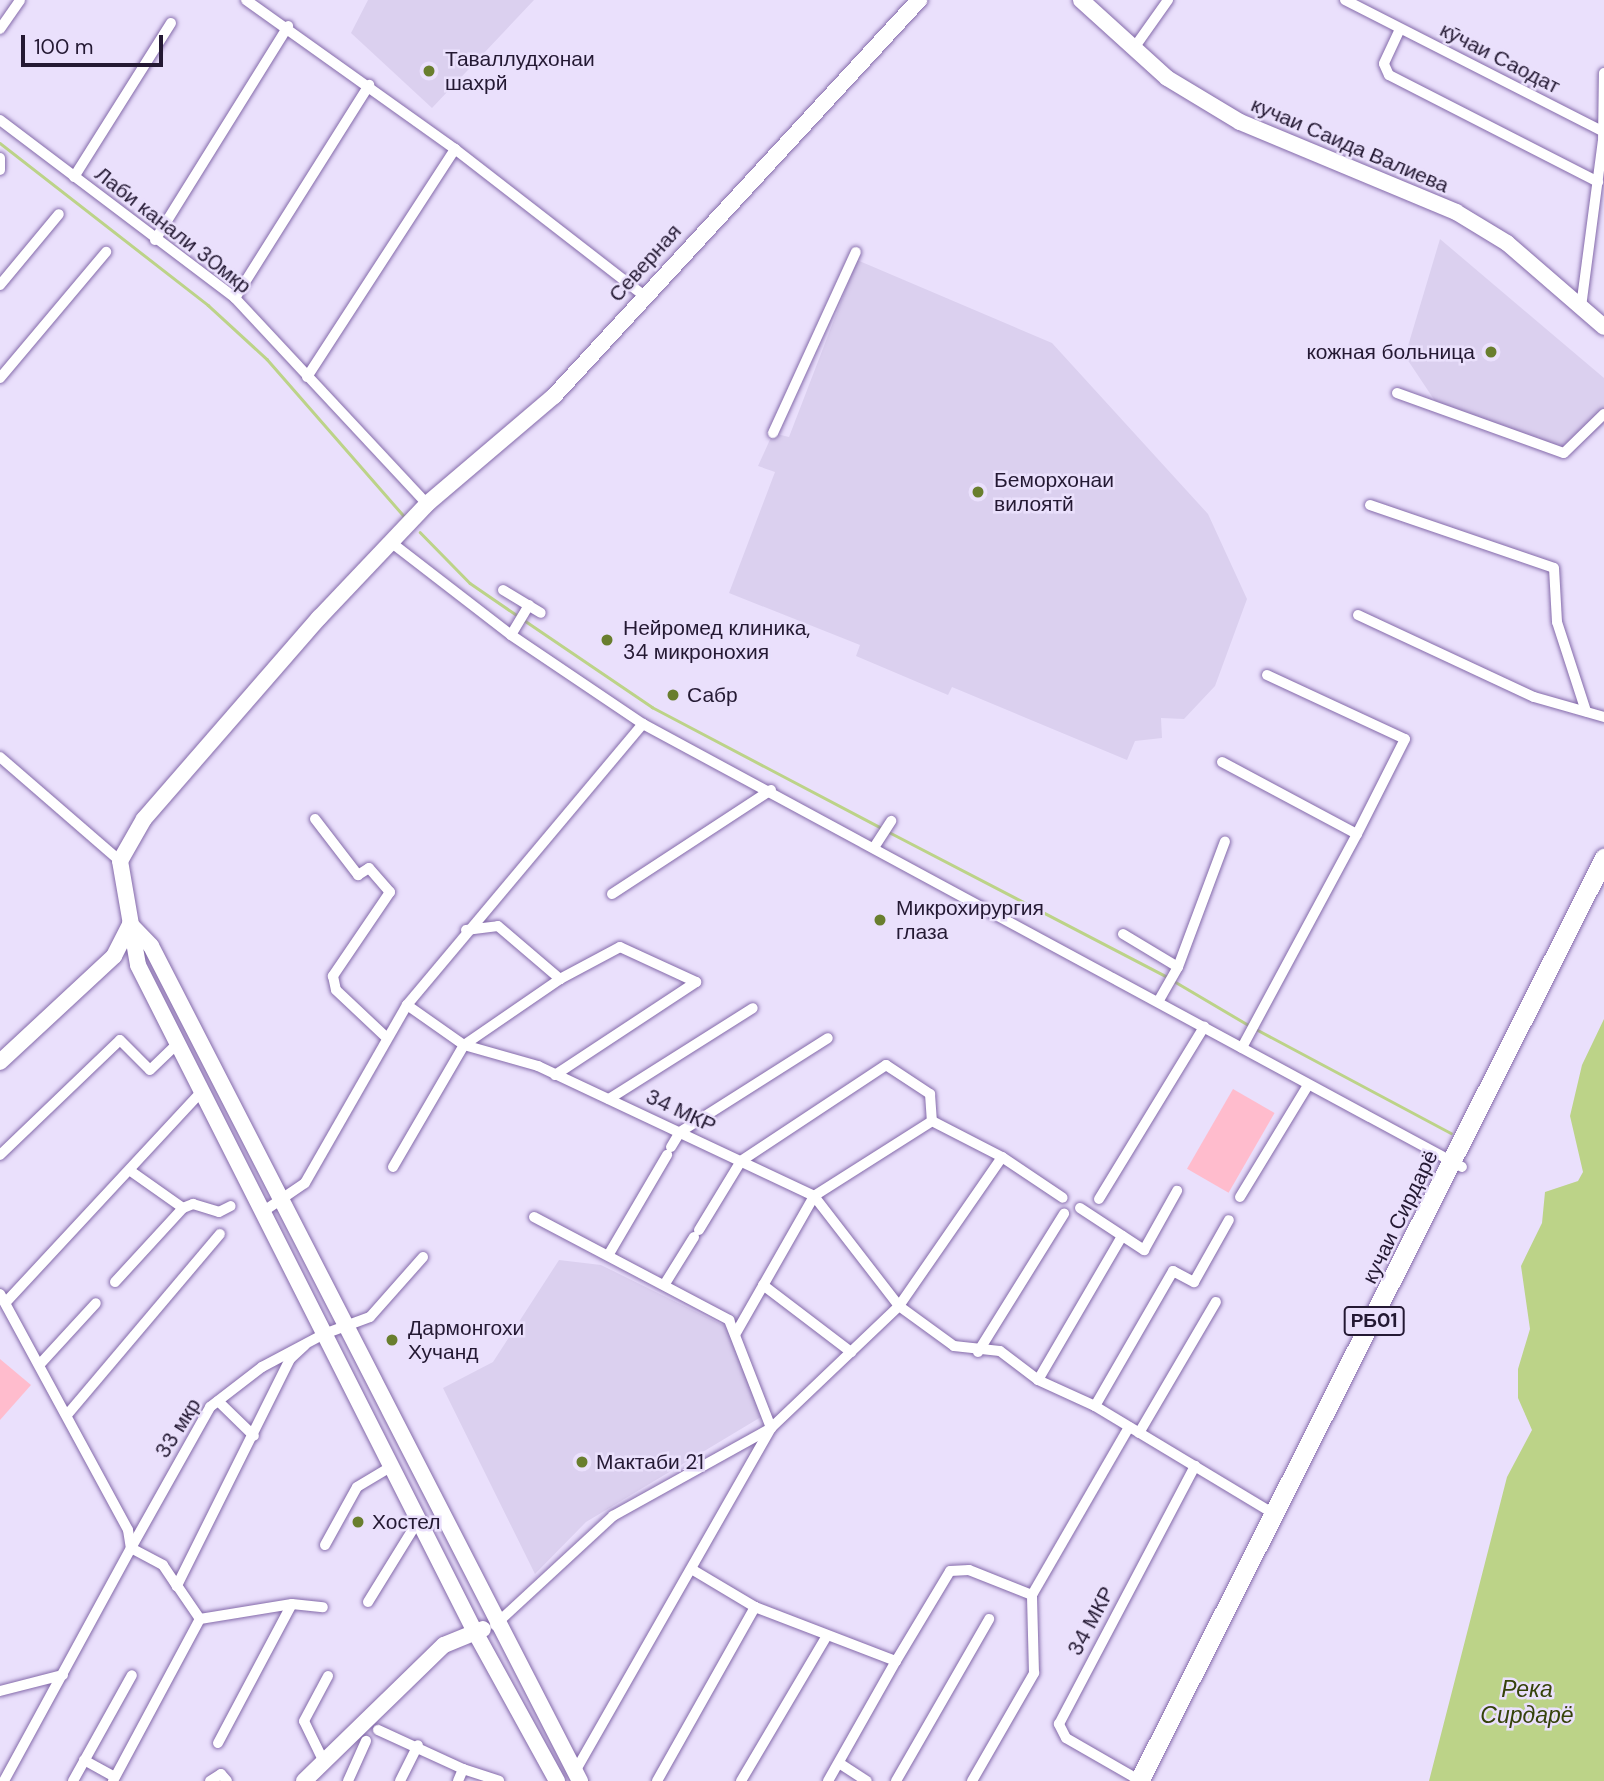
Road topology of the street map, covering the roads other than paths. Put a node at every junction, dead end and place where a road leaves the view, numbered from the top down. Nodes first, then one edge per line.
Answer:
1 (20, 0) edge
2 (246, 0) edge
3 (919, 0) edge
4 (1081, 0) edge
5 (1168, 0) edge
6 (1345, 0) edge
7 (171, 23) dead end
8 (288, 26) junction
9 (0, 29) edge
10 (1400, 29) junction
11 (1134, 48) junction
12 (1604, 73) edge
13 (369, 85) junction
14 (0, 120) edge
15 (1600, 130) junction
16 (455, 149) junction
17 (0, 158) edge
18 (0, 170) edge
19 (74, 177) junction
20 (1598, 182) junction
21 (59, 214) dead end
22 (155, 240) junction
23 (856, 252) dead end
24 (106, 253) dead end
25 (0, 285) edge
26 (643, 295) junction
27 (234, 298) junction
28 (1581, 307) junction
29 (1604, 327) edge
30 (0, 377) edge
31 (307, 377) junction
32 (1397, 393) dead end
33 (1604, 414) edge
34 (773, 433) dead end
35 (427, 505) junction
36 (1370, 505) dead end
37 (392, 543) junction
38 (503, 590) dead end
39 (541, 613) dead end
40 (524, 614) junction
41 (1358, 615) dead end
42 (511, 635) junction
43 (1267, 675) dead end
44 (1586, 711) junction
45 (1604, 717) edge
46 (643, 723) junction
47 (0, 757) edge
48 (1222, 762) dead end
49 (771, 790) junction
50 (315, 819) dead end
51 (891, 821) dead end
52 (1357, 834) junction
53 (1224, 841) dead end
54 (875, 846) junction
55 (1604, 858) edge
56 (120, 861) junction
57 (1598, 884) edge
58 (612, 894) dead end
59 (130, 924) junction
60 (466, 930) junction
61 (1124, 934) dead end
62 (114, 956) junction
63 (138, 965) junction
64 (1178, 967) junction
65 (560, 979) junction
66 (175, 992) junction
67 (156, 1001) junction
68 (1158, 1002) junction
69 (407, 1005) junction
70 (753, 1008) dead end
71 (1204, 1027) junction
72 (387, 1038) junction
73 (828, 1038) dead end
74 (177, 1044) junction
75 (464, 1045) junction
76 (1241, 1048) junction
77 (0, 1062) edge
78 (555, 1075) junction
79 (1308, 1084) junction
80 (200, 1093) junction
81 (610, 1099) junction
82 (932, 1121) junction
83 (680, 1132) junction
84 (0, 1155) edge
85 (1002, 1157) junction
86 (741, 1161) junction
87 (1457, 1165) junction
88 (393, 1167) dead end
89 (132, 1172) junction
90 (1177, 1191) dead end
91 (814, 1196) junction
92 (1240, 1197) dead end
93 (1063, 1198) dead end
94 (1099, 1199) dead end
95 (281, 1204) junction
96 (231, 1206) dead end
97 (183, 1208) junction
98 (1080, 1208) dead end
99 (261, 1213) junction
100 (1064, 1214) dead end
101 (534, 1217) dead end
102 (1229, 1220) dead end
103 (220, 1234) dead end
104 (1122, 1236) junction
105 (608, 1254) junction
106 (423, 1257) dead end
107 (115, 1282) dead end
108 (666, 1282) junction
109 (763, 1285) junction
110 (4, 1297) edge
111 (1216, 1302) dead end
112 (96, 1303) dead end
113 (899, 1306) junction
114 (346, 1327) junction
115 (736, 1332) junction
116 (324, 1334) junction
117 (305, 1345) junction
118 (851, 1352) junction
119 (978, 1352) junction
120 (41, 1363) junction
121 (1038, 1380) junction
122 (218, 1401) junction
123 (1095, 1406) junction
124 (67, 1415) junction
125 (771, 1428) junction
126 (1134, 1430) junction
127 (254, 1436) junction
128 (1195, 1466) junction
129 (390, 1467) junction
130 (1276, 1515) junction
131 (418, 1521) junction
132 (325, 1545) dead end
133 (131, 1548) junction
134 (693, 1570) junction
135 (177, 1586) junction
136 (1032, 1595) junction
137 (368, 1602) dead end
138 (292, 1604) junction
139 (323, 1607) dead end
140 (755, 1607) junction
141 (200, 1619) junction
142 (989, 1619) dead end
143 (495, 1625) junction
144 (475, 1632) junction
145 (826, 1637) junction
146 (896, 1661) junction
147 (63, 1675) junction
148 (132, 1675) dead end
149 (328, 1676) dead end
150 (0, 1691) edge
151 (378, 1730) dead end
152 (366, 1741) dead end
153 (218, 1743) dead end
154 (418, 1745) junction
155 (84, 1760) junction
156 (323, 1760) junction
157 (839, 1763) junction
158 (463, 1769) junction
159 (578, 1776) edge
160 (114, 1779) edge
161 (4, 1781) edge
162 (73, 1781) edge
163 (210, 1781) edge
164 (227, 1781) edge
165 (304, 1781) edge
166 (348, 1781) edge
167 (400, 1781) edge
168 (458, 1781) edge
169 (499, 1781) edge
170 (557, 1781) edge
171 (657, 1781) edge
172 (741, 1781) edge
173 (828, 1781) edge
174 (867, 1781) edge
175 (896, 1781) edge
176 (972, 1781) edge
177 (1144, 1781) edge

1 - 9 street
2 - 8 street
3 - 26 main road, Северная
4 - 11 main road, кучаи Саида Валиева
5 - 11 street
6 - 10 street, кӯчаи Саодат
7 - 19 street
8 - 13 street
8 - 22 street
10 - 15 street, кӯчаи Саодат
10 - 20 street
11 - 28 main road, кучаи Саида Валиева
12 - 15 street
13 - 16 street
13 - 27 street
14 - 19 street, Лаби канали 30мкр
15 - 20 street
16 - 26 street
16 - 31 street
17 - 18 street
19 - 22 street, Лаби канали 30мкр
20 - 28 street
21 - 25 street
22 - 27 street, Лаби канали 30мкр
23 - 34 street
24 - 30 street
26 - 35 main road, Северная
27 - 31 street, Лаби канали 30мкр
28 - 29 main road, кучаи Саида Валиева
31 - 35 street, Лаби канали 30мкр
32 - 33 street
35 - 37 main road, Северная
36 - 44 street
37 - 42 street
37 - 56 main road, Северная
38 - 40 street
39 - 40 street
40 - 42 street
41 - 44 street
42 - 46 street
43 - 52 street
44 - 45 street
46 - 49 street
46 - 60 street
47 - 56 street
48 - 52 street
49 - 54 street
49 - 58 street
50 - 72 street
51 - 54 street
52 - 76 street
53 - 64 street
54 - 68 street
55 - 57 highway, РБ01
56 - 59 main road
57 - 87 highway, РБ01
59 - 62 main road
59 - 63 main road
59 - 66 main road
60 - 65 street
60 - 69 street
61 - 64 street
62 - 63 main road
62 - 77 main road
63 - 67 main road
64 - 68 street
65 - 75 street
65 - 78 street
66 - 67 main road
66 - 95 main road
67 - 74 main road
68 - 71 street
69 - 72 street
69 - 75 street, 34 МКР
70 - 81 street
71 - 76 street
71 - 94 street
72 - 95 street
73 - 83 street
74 - 80 main road
74 - 84 street
75 - 78 street, 34 МКР
75 - 88 street
76 - 79 street
78 - 81 street, 34 МКР
79 - 87 street
79 - 92 street
80 - 89 street
80 - 99 main road
81 - 83 street, 34 МКР
82 - 85 street
82 - 86 street
82 - 91 street
83 - 86 street, 34 МКР
83 - 105 street
85 - 93 street
85 - 113 street
86 - 91 street, 34 МКР
86 - 108 street
87 - 130 highway, кучаи Сирдарё / РБ01
87 - 177 highway, РБ01
89 - 97 street
89 - 110 street
90 - 104 street
91 - 109 street
91 - 113 street
95 - 99 street
95 - 114 main road
96 - 97 street
97 - 107 street
98 - 104 street
99 - 116 main road
100 - 119 street
101 - 105 street
102 - 123 street
103 - 124 street
104 - 121 street
105 - 108 street
106 - 114 street
108 - 115 street
109 - 115 street
109 - 118 street
110 - 120 street
111 - 126 street
112 - 120 street
113 - 118 street
113 - 119 street
114 - 116 street, 33 мкр
114 - 143 main road
115 - 125 street
116 - 117 street, 33 мкр
116 - 129 main road
117 - 122 street, 33 мкр
117 - 127 street
118 - 125 street
119 - 121 street
120 - 124 street
121 - 123 street
122 - 127 street
122 - 133 street, 33 мкр
123 - 126 street
124 - 133 street
125 - 134 street
125 - 143 street
126 - 128 street
126 - 136 street
127 - 135 street
128 - 130 street
128 - 177 street, 34 МКР
129 - 131 main road
129 - 132 street
130 - 177 highway, кучаи Сирдарё / РБ01
131 - 137 street
131 - 144 main road
133 - 135 street
133 - 147 street, 33 мкр
134 - 140 street
134 - 159 street
135 - 141 street
136 - 146 street
136 - 176 street
138 - 139 street
138 - 141 street
138 - 153 street
140 - 145 street
140 - 171 street
141 - 160 street
142 - 175 street
143 - 144 main road
143 - 159 main road
144 - 156 main road
144 - 170 main road
145 - 146 street
145 - 172 street
146 - 157 street
147 - 150 street
147 - 161 street, 33 мкр
148 - 155 street
149 - 156 street
151 - 154 street
152 - 166 street
154 - 158 street
154 - 167 street
155 - 160 street
155 - 162 street
156 - 165 main road
157 - 173 street
157 - 174 street
158 - 168 street
158 - 169 street
163 - 164 street

